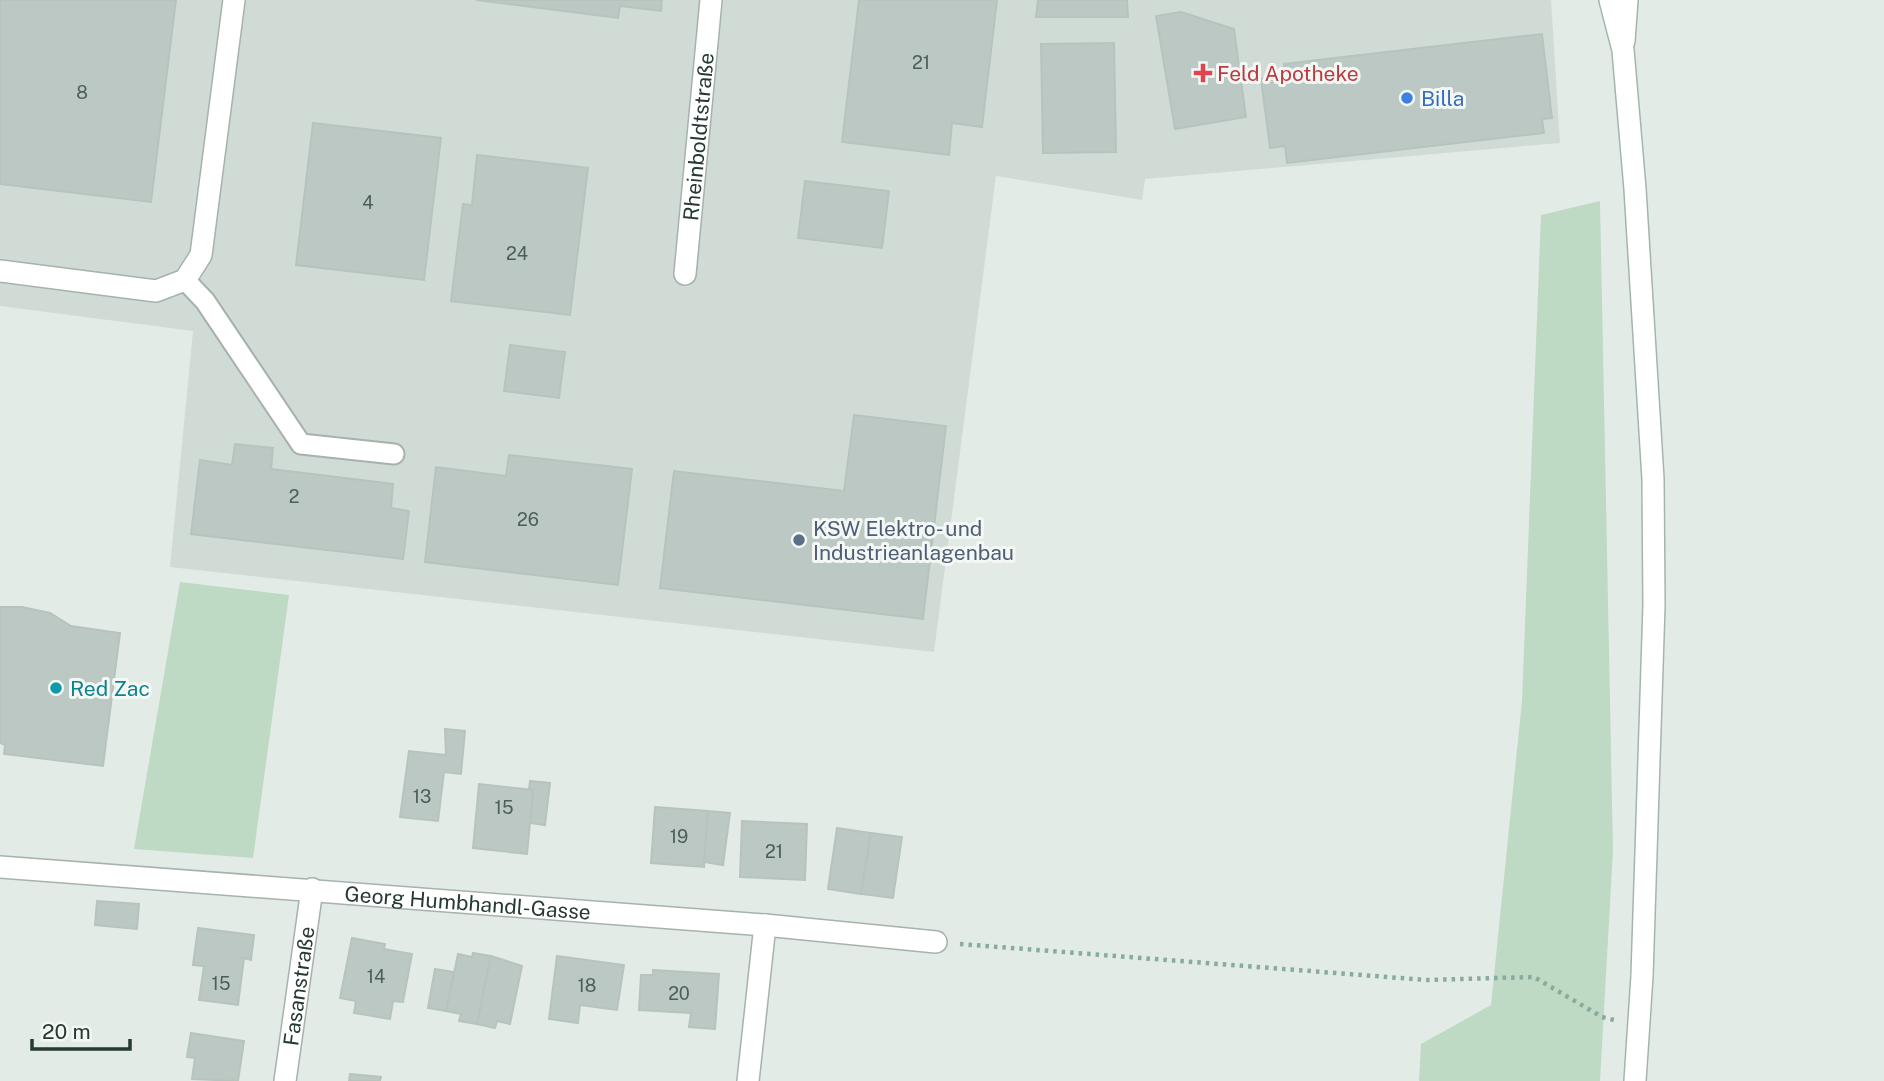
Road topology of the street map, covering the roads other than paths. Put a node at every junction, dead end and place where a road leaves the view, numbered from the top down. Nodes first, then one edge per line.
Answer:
1 (234, 0) edge
2 (711, 0) edge
3 (1610, 0) edge
4 (1627, 0) edge
5 (1623, 50) junction
6 (0, 271) edge
7 (685, 274) dead end
8 (185, 281) junction
9 (394, 454) dead end
10 (0, 867) edge
11 (312, 889) junction
12 (765, 925) junction
13 (936, 942) road end
14 (285, 1081) edge
15 (748, 1081) edge
16 (1635, 1081) edge

1 - 8 street
2 - 7 street, Rheinboldtstraße
3 - 5 street
4 - 5 street
5 - 16 street
6 - 8 street
8 - 9 lane
10 - 11 street, Georg Humbhandl-Gasse
11 - 12 street, Georg Humbhandl-Gasse
11 - 14 street, Fasanstraße
12 - 13 street, Georg Humbhandl-Gasse
12 - 15 street

